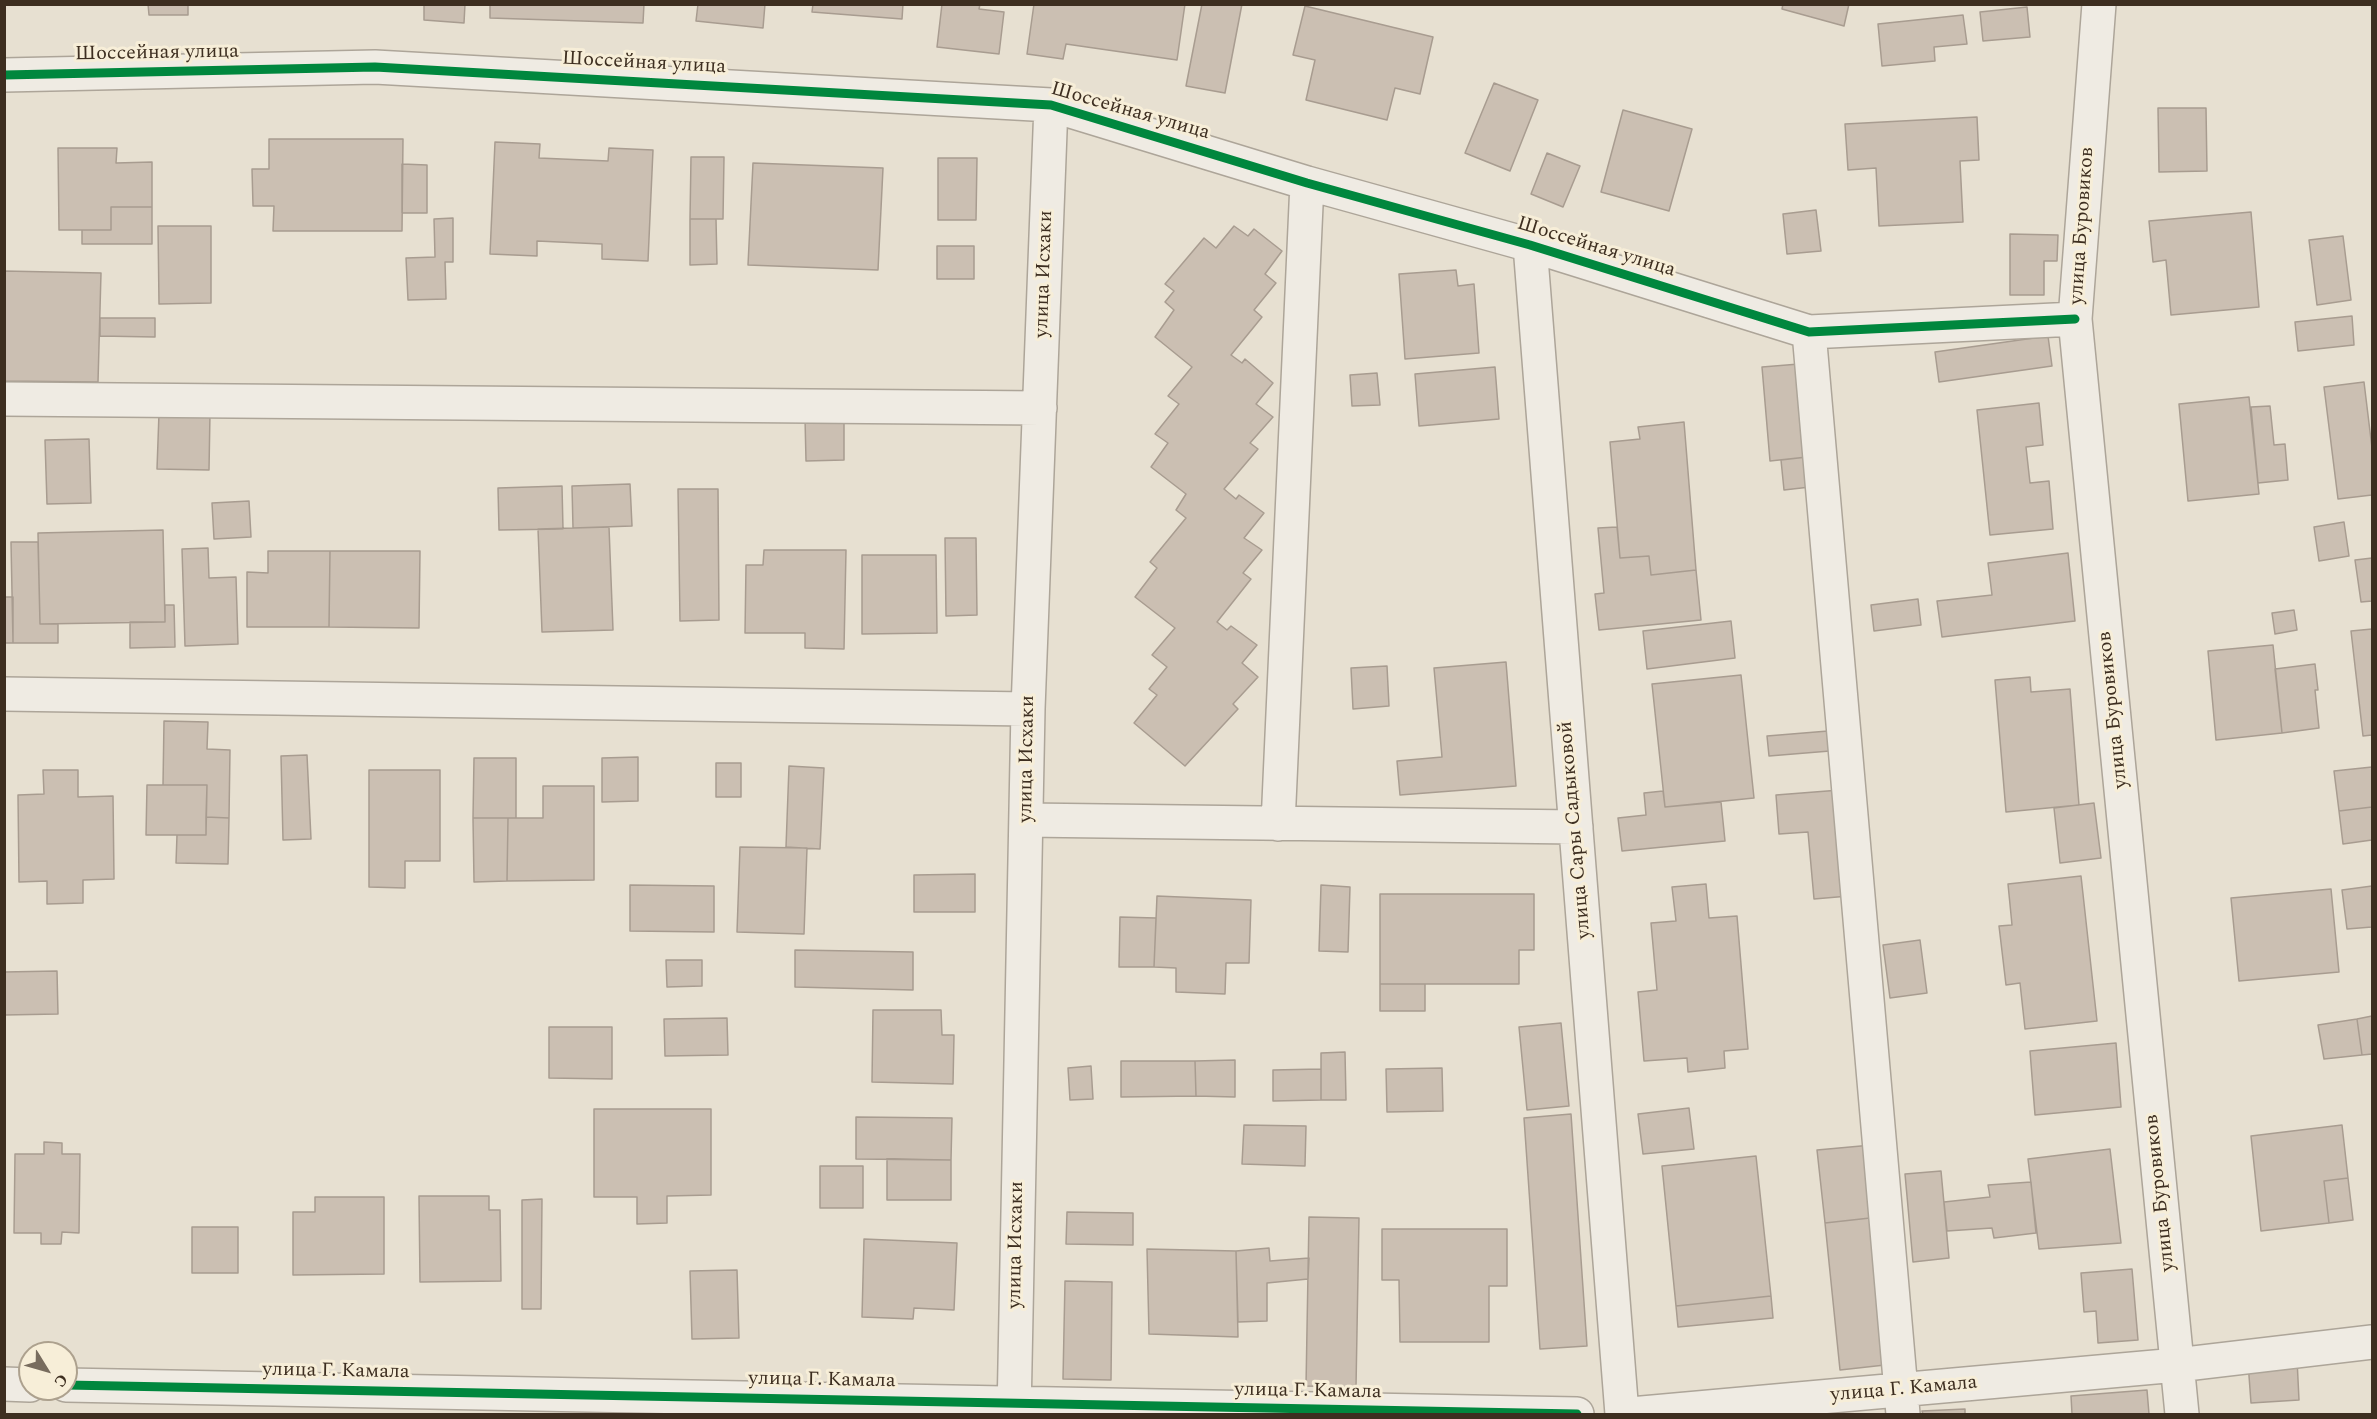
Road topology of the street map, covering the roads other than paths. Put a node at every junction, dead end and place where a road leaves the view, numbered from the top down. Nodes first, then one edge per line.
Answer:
1 (2100, 4) edge
2 (4, 75) edge
3 (1051, 105) junction
4 (1307, 183) junction
5 (1530, 245) junction
6 (2075, 319) junction
7 (1809, 332) junction
8 (4, 399) edge
9 (1040, 408) junction
10 (4, 694) edge
11 (1029, 709) junction
12 (1026, 820) junction
13 (1278, 824) junction
14 (1576, 827) junction
15 (2373, 1342) edge
16 (2178, 1365) junction
17 (78, 1386) edge
18 (1902, 1402) edge
19 (424, 1403) edge
20 (1014, 1408) edge
21 (1352, 1413) edge
22 (1577, 1414) edge
23 (1622, 1414) edge
24 (1631, 1414) edge
25 (2182, 1414) edge

1 - 6 street, улица Буровиков
2 - 3 street, Шоссейная улица
3 - 4 street, Шоссейная улица
3 - 9 street, улица Исхаки
4 - 5 street, Шоссейная улица
4 - 13 street
5 - 7 street, Шоссейная улица
5 - 14 street, улица Сары Садыковой
6 - 7 street, Шоссейная улица
6 - 16 street, улица Буровиков
7 - 18 street
8 - 9 street
9 - 11 street, улица Исхаки
10 - 11 street
11 - 12 street, улица Исхаки
12 - 13 street
12 - 20 street, улица Исхаки
13 - 14 street
14 - 23 street, улица Сары Садыковой
15 - 16 street, улица Г. Камала
16 - 18 street, улица Г. Камала
16 - 25 street, улица Буровиков
17 - 19 street, улица Г. Камала
18 - 24 street, улица Г. Камала
19 - 20 street, улица Г. Камала
20 - 21 street, улица Г. Камала
21 - 22 street, улица Г. Камала

